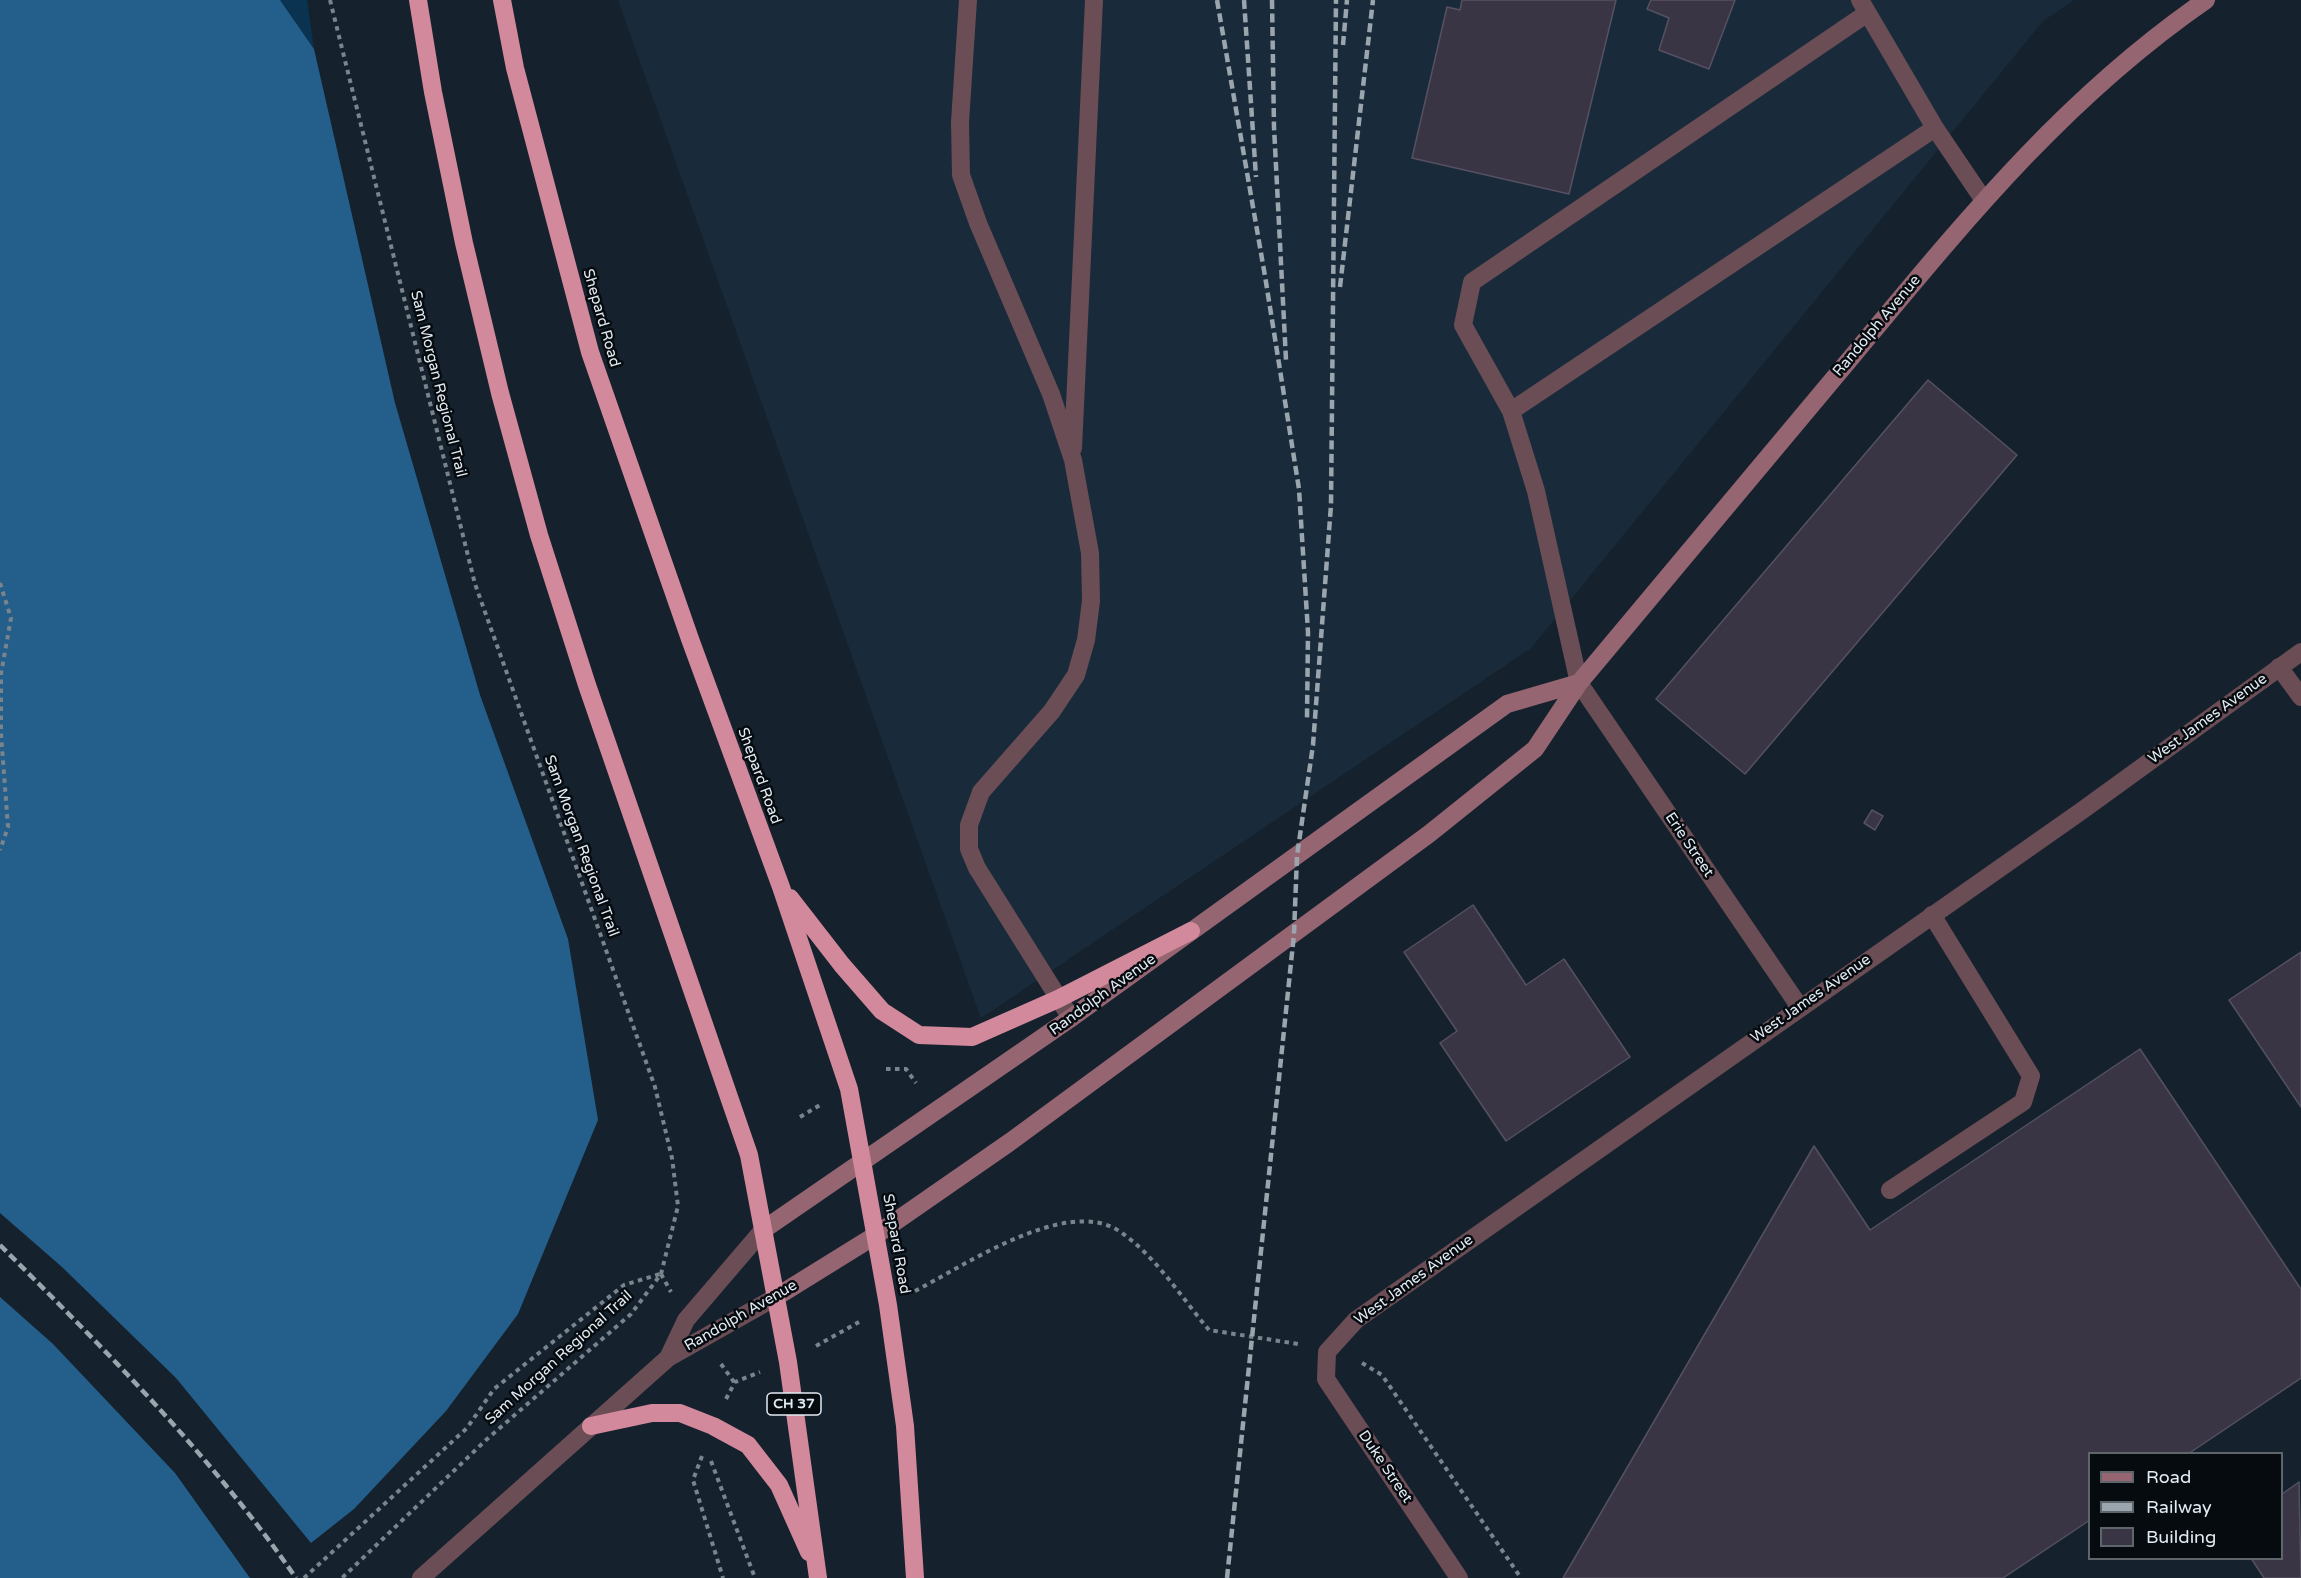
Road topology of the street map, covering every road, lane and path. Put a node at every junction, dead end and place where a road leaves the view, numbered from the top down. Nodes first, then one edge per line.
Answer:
1 (330, 0) edge
2 (418, 0) edge
3 (502, 0) edge
4 (968, 0) edge
5 (1094, 0) edge
6 (2206, 0) edge
7 (1863, 7) edge
8 (1935, 128) junction
9 (1983, 199) junction
10 (1511, 411) junction
11 (1073, 460) junction
12 (0, 583) edge
13 (2301, 652) edge
14 (2279, 667) junction
15 (1580, 683) junction
16 (2301, 697) edge
17 (0, 850) edge
18 (781, 887) junction
19 (1932, 915) junction
20 (1191, 931) junction
21 (1058, 999) junction
22 (1799, 1006) junction
23 (1071, 1018) junction
24 (886, 1069) dead end
25 (915, 1083) dead end
26 (821, 1104) dead end
27 (800, 1117) dead end
28 (864, 1159) junction
29 (1890, 1190) dead end
30 (763, 1230) junction
31 (876, 1235) junction
32 (993, 1251) dead end
33 (661, 1274) junction
34 (776, 1297) junction
35 (1327, 1352) junction
36 (668, 1358) junction
37 (1362, 1363) dead end
38 (591, 1426) junction
39 (706, 1446) dead end
40 (709, 1456) dead end
41 (818, 1575) edge
42 (304, 1578) edge
43 (342, 1578) edge
44 (421, 1578) edge
45 (723, 1578) edge
46 (755, 1578) edge
47 (915, 1578) edge
48 (1459, 1578) edge
49 (1521, 1578) edge

1 - 33 path, Sam Morgan Regional Trail
2 - 30 highway
3 - 18 highway, Shepard Road
4 - 11 street
5 - 11 street
6 - 9 street, Randolph Avenue
7 - 8 street
7 - 10 street
8 - 9 street
8 - 10 street
9 - 15 street, Randolph Avenue
10 - 15 street
11 - 21 street
12 - 17 path
13 - 14 street, West James Avenue
14 - 16 street
14 - 19 street, West James Avenue
15 - 20 street, Randolph Avenue
15 - 22 street, Erie Street
15 - 31 street, Randolph Avenue
18 - 21 highway
18 - 28 highway, Shepard Road
19 - 22 street, West James Avenue
19 - 29 street
20 - 21 highway
20 - 23 street, Randolph Avenue
21 - 23 street
22 - 35 street, West James Avenue
23 - 28 street, Randolph Avenue
24 - 25 path
26 - 27 path
28 - 30 street, Randolph Avenue
28 - 31 highway, Shepard Road
30 - 34 highway, CH 37
30 - 36 street, Randolph Avenue
31 - 34 street, Randolph Avenue
31 - 47 highway, Shepard Road
32 - 35 path
33 - 42 path
33 - 43 path, Sam Morgan Regional Trail
34 - 36 street, Randolph Avenue
34 - 41 highway, CH 37
35 - 48 street, Duke Street
36 - 38 street, Randolph Avenue
37 - 49 path
38 - 41 highway
38 - 44 street, Randolph Avenue
39 - 45 path
40 - 46 path

